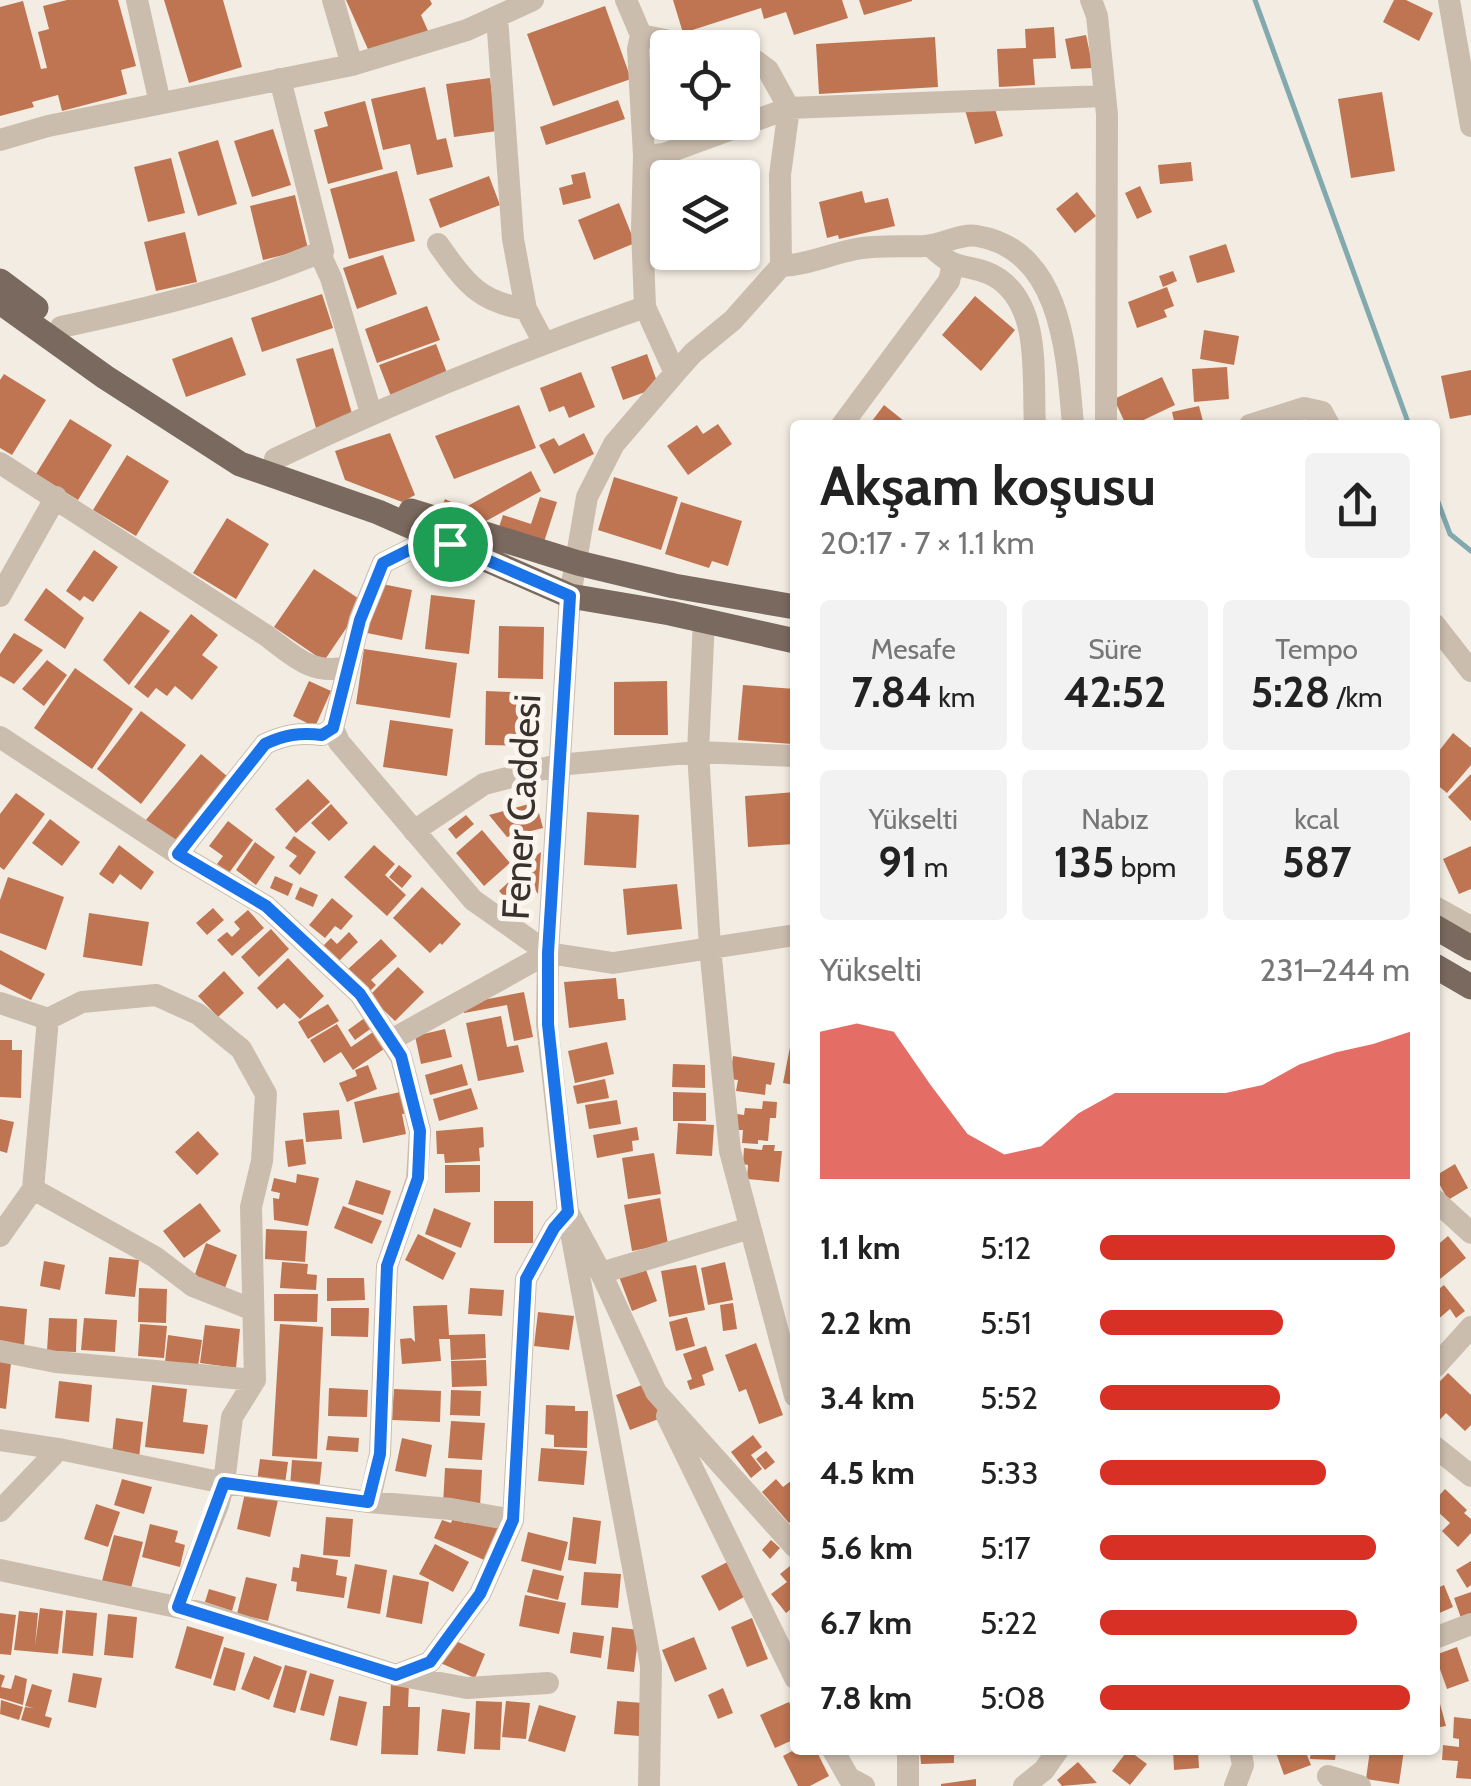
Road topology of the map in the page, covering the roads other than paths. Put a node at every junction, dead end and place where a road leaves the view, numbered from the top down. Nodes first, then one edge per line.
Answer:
1 (137, 0) edge
2 (333, 0) edge
3 (534, 0) edge
4 (626, 0) edge
5 (1091, 0) edge
6 (1449, 0) edge
7 (496, 17) junction
8 (641, 35) junction
9 (650, 37) edge
10 (760, 64) edge
11 (352, 65) junction
12 (280, 79) junction
13 (1105, 96) junction
14 (160, 103) junction
15 (789, 108) junction
16 (1471, 126) edge
17 (0, 140) edge
18 (644, 156) junction
19 (438, 244) dead end
20 (930, 246) junction
21 (323, 251) junction
22 (953, 264) junction
23 (781, 266) junction
24 (0, 280) edge
25 (0, 302) edge
26 (646, 308) junction
27 (526, 309) junction
28 (62, 327) junction
29 (544, 342) junction
30 (675, 373) junction
31 (370, 414) junction
32 (846, 420) edge
33 (1035, 420) edge
34 (1072, 420) edge
35 (1106, 420) edge
36 (1266, 420) edge
37 (1326, 420) edge
38 (276, 460) junction
39 (0, 463) edge
40 (56, 498) junction
41 (450, 544) junction
42 (578, 563) junction
43 (0, 596) edge
44 (570, 596) junction
45 (790, 606) edge
46 (704, 620) junction
47 (1440, 632) edge
48 (790, 640) edge
49 (346, 666) junction
50 (1471, 671) edge
51 (333, 728) junction
52 (0, 737) edge
53 (698, 752) junction
54 (790, 756) edge
55 (558, 765) junction
56 (414, 830) junction
57 (178, 854) junction
58 (1440, 910) edge
59 (1471, 928) edge
60 (1440, 930) edge
61 (790, 936) edge
62 (710, 946) junction
63 (1471, 948) edge
64 (548, 953) junction
65 (1440, 969) edge
66 (1471, 987) edge
67 (0, 1004) edge
68 (48, 1019) junction
69 (390, 1040) junction
70 (33, 1189) junction
71 (1440, 1205) edge
72 (568, 1212) junction
73 (750, 1228) junction
74 (1471, 1233) edge
75 (0, 1236) edge
76 (601, 1273) junction
77 (251, 1309) junction
78 (1471, 1327) edge
79 (0, 1351) edge
80 (1440, 1361) edge
81 (790, 1377) edge
82 (254, 1380) junction
83 (656, 1392) junction
84 (0, 1440) edge
85 (58, 1449) junction
86 (1440, 1451) edge
87 (1471, 1476) edge
88 (224, 1483) junction
89 (368, 1502) junction
90 (0, 1511) edge
91 (513, 1520) junction
92 (790, 1541) edge
93 (0, 1570) edge
94 (178, 1607) junction
95 (1471, 1624) edge
96 (1440, 1636) edge
97 (790, 1668) edge
98 (396, 1675) junction
99 (548, 1683) dead end
100 (836, 1755) edge
101 (908, 1755) edge
102 (1241, 1755) edge
103 (1328, 1776) dead end
104 (1049, 1778) edge
105 (649, 1786) edge
106 (864, 1786) edge
107 (908, 1786) edge
108 (1024, 1786) edge
109 (1236, 1786) edge
110 (1360, 1786) edge

1 - 14 street
2 - 11 street
3 - 7 street
4 - 8 street
5 - 13 street
6 - 16 street
7 - 11 street
7 - 27 street
8 - 9 street
8 - 18 street
10 - 15 street
11 - 12 street
12 - 14 street
12 - 21 street
13 - 15 street
13 - 35 street
14 - 17 street
15 - 18 street
15 - 23 street
18 - 26 street
19 - 27 street
20 - 22 street
20 - 23 street
20 - 34 street
21 - 28 street
21 - 31 street
22 - 32 street
22 - 33 street
23 - 30 street, Fener Caddesi
24 - 28 main road
25 - 41 main road
26 - 29 street
26 - 30 street
27 - 29 street
28 - 38 main road
29 - 31 street
30 - 42 street, Fener Caddesi
31 - 38 street
36 - 37 street
38 - 42 main road
39 - 40 street
40 - 43 street
40 - 49 street
41 - 44 main road
41 - 49 street
42 - 44 street, Fener Caddesi
42 - 45 main road
44 - 46 main road
44 - 55 street, Fener Caddesi
46 - 48 main road
46 - 53 street
47 - 50 street
49 - 51 street
51 - 56 street
51 - 57 street
52 - 57 street
53 - 54 street
53 - 55 street
53 - 62 street
55 - 56 street
55 - 64 street, Fener Caddesi
56 - 64 street
57 - 69 street
58 - 59 street
60 - 63 main road
61 - 62 street, Fener Caddesi
62 - 64 street, Fener Caddesi
62 - 73 street
64 - 69 street
64 - 72 street
65 - 66 main road
67 - 68 street
68 - 70 street
68 - 77 street
69 - 89 street
70 - 75 street
70 - 77 street
71 - 74 street
72 - 76 street
72 - 91 street
72 - 105 street
73 - 76 street
73 - 81 street
76 - 83 street
77 - 82 street
78 - 80 street
79 - 82 street
82 - 88 street
83 - 92 street
83 - 97 street
84 - 85 street
85 - 88 street
85 - 90 street
86 - 87 street
88 - 89 street
88 - 94 street
89 - 91 street
91 - 98 street
93 - 94 street
94 - 98 street
95 - 96 street
98 - 99 street
100 - 106 street
101 - 107 street
102 - 109 street
103 - 110 street
104 - 108 street

